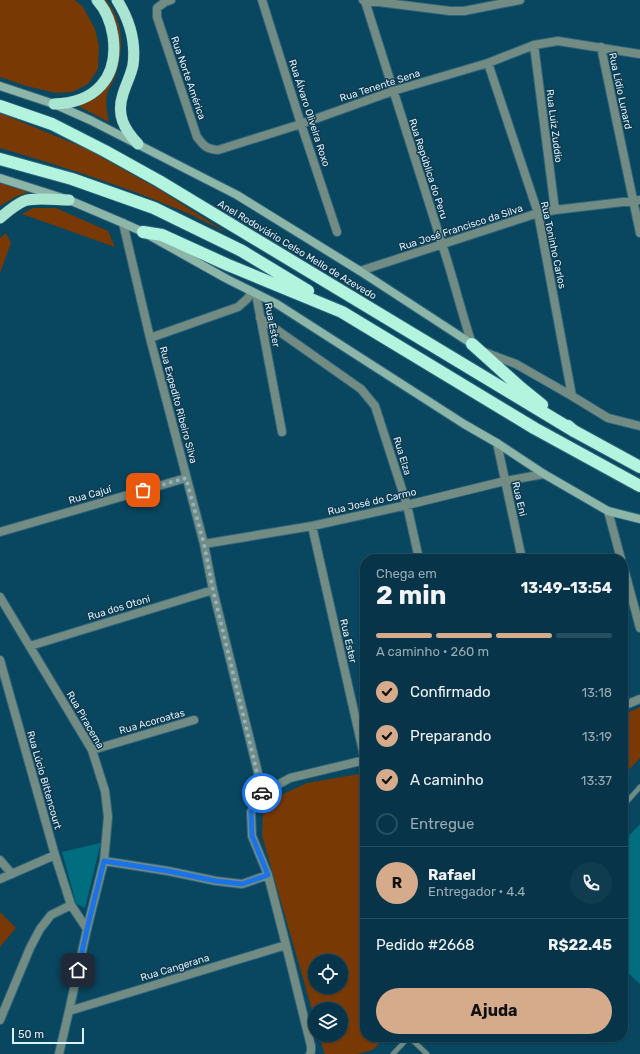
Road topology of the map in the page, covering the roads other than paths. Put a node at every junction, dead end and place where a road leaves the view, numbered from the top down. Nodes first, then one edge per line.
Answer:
1 (97, 0) edge
2 (117, 0) edge
3 (171, 0) edge
4 (262, 0) edge
5 (364, 0) edge
6 (520, 0) edge
7 (534, 45) junction
8 (601, 48) junction
9 (640, 54) edge
10 (488, 63) junction
11 (0, 86) edge
12 (393, 91) junction
13 (54, 104) junction
14 (0, 106) edge
15 (301, 124) junction
16 (138, 144) junction
17 (210, 149) joint
18 (0, 158) edge
19 (0, 178) edge
20 (69, 200) junction
21 (637, 201) edge
22 (555, 210) junction
23 (538, 213) junction
24 (0, 218) edge
25 (123, 223) junction
26 (143, 232) junction
27 (337, 232) dead end
28 (640, 233) edge
29 (442, 244) junction
30 (360, 271) junction
31 (254, 293) junction
32 (342, 312) junction
33 (260, 318) junction
34 (150, 338) junction
35 (475, 347) junction
36 (572, 393) junction
37 (640, 426) edge
38 (574, 431) junction
39 (282, 432) dead end
40 (497, 443) junction
41 (640, 467) edge
42 (544, 474) junction
43 (186, 478) junction
44 (505, 481) junction
45 (640, 486) edge
46 (407, 505) junction
47 (608, 510) junction
48 (640, 519) edge
49 (312, 526) junction
50 (0, 532) edge
51 (204, 544) junction
52 (418, 554) edge
53 (521, 554) edge
54 (620, 554) edge
55 (628, 584) edge
56 (213, 590) junction
57 (0, 596) edge
58 (640, 628) edge
59 (30, 646) junction
60 (0, 660) edge
61 (640, 699) edge
62 (628, 704) edge
63 (194, 720) dead end
64 (360, 738) edge
65 (92, 750) junction
66 (360, 761) edge
67 (640, 787) edge
68 (262, 793) junction
69 (628, 800) edge
70 (55, 855) junction
71 (0, 860) edge
72 (104, 861) junction
73 (12, 874) junction
74 (268, 875) junction
75 (0, 879) edge
76 (71, 905) junction
77 (87, 929) junction
78 (286, 945) junction
79 (70, 1011) junction
80 (0, 1020) edge
81 (404, 1042) edge
82 (414, 1042) edge
83 (59, 1054) edge
84 (310, 1054) edge
85 (393, 1054) edge
86 (427, 1054) edge

1 - 13 highway
2 - 16 highway
3 - 17 street, Rua Norte América
4 - 15 street, Rua Álvaro Oliveira Roxo
5 - 6 street
5 - 12 street, Rua República do Peru
7 - 8 street, Rua Tenente Sena
7 - 10 street, Rua Tenente Sena
7 - 22 street, Rua Luiz Zuddio
8 - 9 street
8 - 21 street, Rua Lídio Lunard
10 - 12 street, Rua Tenente Sena
10 - 23 street, Rua Toninho Carlos
11 - 13 main road, Anel Rodoviário Celso Mello de Azevedo
12 - 15 street, Rua Tenente Sena
12 - 29 street, Rua República do Peru
13 - 16 main road, Anel Rodoviário Celso Mello de Azevedo
14 - 38 highway, Anel Rodoviário Celso Mello de Azevedo
15 - 17 street, Rua Tenente Sena
15 - 27 street, Rua Álvaro Oliveira Roxo
16 - 30 main road, Anel Rodoviário Celso Mello de Azevedo
18 - 32 highway
19 - 20 main road
20 - 24 highway
20 - 25 main road
21 - 22 street, Rua José Francisco da Silva
21 - 28 street, Rua Lídio Lunard
22 - 23 street, Rua José Francisco da Silva
23 - 29 street, Rua José Francisco da Silva
23 - 36 street, Rua Toninho Carlos
25 - 26 main road
25 - 34 street, Rua Expedito Ribeiro Silva
26 - 31 main road
26 - 32 highway
29 - 30 street, Rua José Francisco da Silva
29 - 35 street, Rua República do Peru
30 - 35 main road, Anel Rodoviário Celso Mello de Azevedo
31 - 33 street, Rua Ester
31 - 34 street
31 - 40 main road
32 - 45 highway
33 - 39 street, Rua Ester
33 - 46 street, Rua Elza
34 - 43 street, Rua Expedito Ribeiro Silva
35 - 36 street
35 - 38 highway
36 - 37 street
38 - 41 highway
40 - 42 main road
40 - 44 street, Rua Eni
42 - 44 street, Rua José do Carmo
42 - 47 main road
43 - 50 street, Rua Cajuí
43 - 51 street, Rua Expedito Ribeiro Silva
44 - 46 street, Rua José do Carmo
44 - 53 street, Rua Eni
46 - 49 street, Rua José do Carmo
46 - 52 street, Rua Elza
47 - 48 main road
47 - 54 street
49 - 51 street, Rua José do Carmo
49 - 64 street, Rua Ester
51 - 56 street, Rua Expedito Ribeiro Silva
55 - 58 street
56 - 59 street, Rua dos Otoni
56 - 68 street, Rua Expedito Ribeiro Silva
57 - 59 street, Rua Piracema
59 - 65 street, Rua Piracema
60 - 70 street, Rua Lúcio Bittencourt
61 - 62 street
63 - 65 street, Rua Acoroatas
65 - 72 street, Rua Piracema
66 - 68 street
67 - 69 lane
68 - 74 street
70 - 73 street
70 - 76 street, Rua Lúcio Bittencourt
71 - 73 street
72 - 74 street
72 - 77 street, Rua Piracema
73 - 75 street
74 - 78 street
76 - 77 street, Rua Lúcio Bittencourt
76 - 80 street
77 - 79 street, Rua Piracema
78 - 79 street, Rua Cangerana
78 - 84 street
79 - 83 street, Rua Piracema
81 - 85 lane
82 - 86 lane

